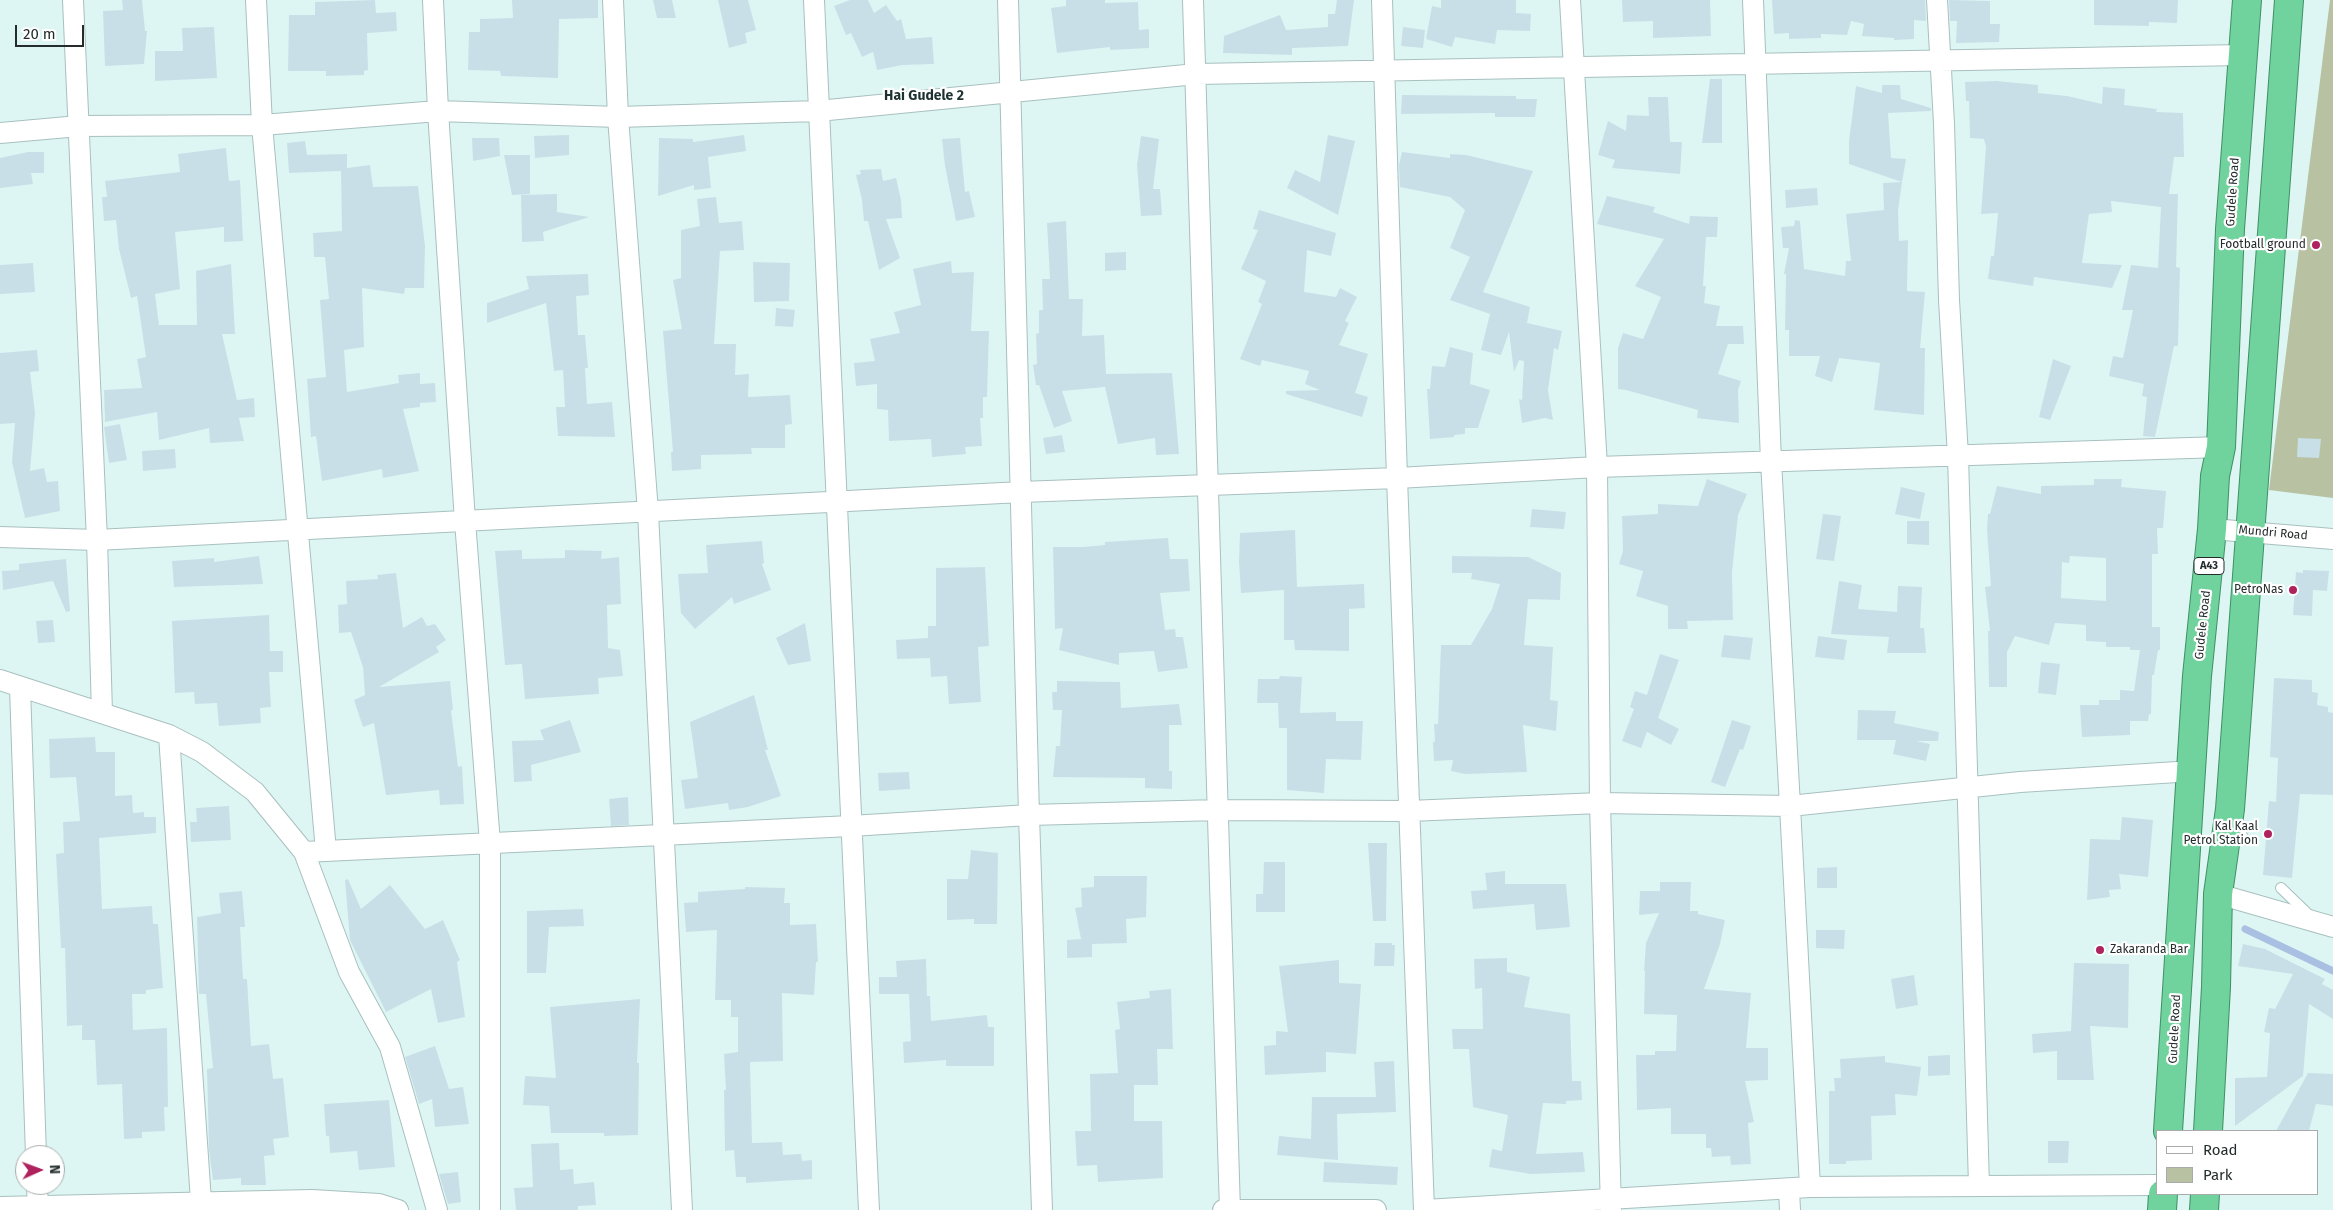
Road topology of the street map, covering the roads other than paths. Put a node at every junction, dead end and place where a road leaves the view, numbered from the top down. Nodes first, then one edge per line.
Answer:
1 (74, 0) edge
2 (256, 0) edge
3 (434, 0) edge
4 (613, 0) edge
5 (814, 0) edge
6 (1008, 0) edge
7 (1193, 0) edge
8 (1382, 0) edge
9 (1570, 0) edge
10 (1753, 0) edge
11 (1937, 0) edge
12 (2247, 0) edge
13 (2288, 0) edge
14 (2242, 55) junction
15 (1940, 61) junction
16 (1757, 64) junction
17 (1576, 68) junction
18 (1385, 71) junction
19 (1196, 74) junction
20 (1011, 91) junction
21 (438, 111) junction
22 (818, 111) junction
23 (618, 117) junction
24 (262, 125) junction
25 (79, 126) junction
26 (0, 134) edge
27 (2221, 447) junction
28 (1958, 456) junction
29 (1771, 461) junction
30 (1597, 467) junction
31 (1396, 478) junction
32 (1208, 485) junction
33 (1021, 492) junction
34 (837, 502) junction
35 (648, 512) junction
36 (465, 521) junction
37 (2212, 529) junction
38 (298, 530) junction
39 (2251, 530) junction
40 (0, 537) edge
41 (2333, 539) edge
42 (97, 540) junction
43 (0, 680) edge
44 (20, 688) junction
45 (102, 713) junction
46 (169, 735) junction
47 (2192, 771) junction
48 (1968, 788) junction
49 (1600, 804) junction
50 (1790, 806) junction
51 (2230, 809) junction
52 (1218, 810) junction
53 (1409, 811) junction
54 (1029, 815) junction
55 (851, 826) junction
56 (2244, 840) dead end
57 (490, 843) junction
58 (326, 851) junction
59 (304, 852) junction
60 (2282, 888) dead end
61 (2218, 894) junction
62 (2325, 925) edge
63 (2168, 1130) edge
64 (2208, 1130) edge
65 (36, 1145) edge
66 (2156, 1185) edge
67 (1979, 1186) junction
68 (1810, 1187) junction
69 (1789, 1189) junction
70 (37, 1195) edge
71 (2163, 1195) edge
72 (2205, 1195) edge
73 (201, 1201) junction
74 (1612, 1204) edge
75 (0, 1207) edge
76 (38, 1208) edge
77 (398, 1210) edge
78 (437, 1210) edge
79 (490, 1210) edge
80 (682, 1210) edge
81 (869, 1210) edge
82 (1042, 1210) edge
83 (1223, 1210) edge
84 (1230, 1210) edge
85 (1376, 1210) edge
86 (1424, 1210) edge
87 (1790, 1210) edge
88 (2162, 1210) edge
89 (2204, 1210) edge

1 - 25 street
2 - 24 street
3 - 21 street
4 - 23 street
5 - 22 street
6 - 20 street
7 - 19 street
8 - 18 street
9 - 17 street
10 - 16 street
11 - 15 street
12 - 14 highway, Gudele Road / A43
13 - 39 highway
14 - 15 street
14 - 27 highway, Gudele Road / A43
15 - 16 street
15 - 28 street
16 - 17 street
16 - 29 street
17 - 18 street
17 - 30 street
18 - 19 street
18 - 31 street
19 - 20 street
19 - 32 street
20 - 22 street
20 - 33 street
21 - 23 street
21 - 24 street
21 - 36 street
22 - 23 street
22 - 34 street
23 - 35 street
24 - 25 street
24 - 38 street
25 - 26 street
25 - 42 street
27 - 28 street
27 - 37 highway, Gudele Road / A43
28 - 29 street
28 - 48 street
29 - 30 street
29 - 50 street
30 - 31 street
30 - 49 street
31 - 32 street
31 - 53 street
32 - 33 street
32 - 52 street
33 - 34 street
33 - 54 street
34 - 35 street
34 - 55 street
35 - 36 street
35 - 80 street
36 - 38 street
36 - 57 street
37 - 39 street, Mundri Road
37 - 47 highway, Gudele Road / A43
38 - 42 street
38 - 58 street
39 - 41 street, Mundri Road
39 - 51 highway
40 - 42 street
42 - 45 street
43 - 44 street
44 - 45 street
44 - 65 street
45 - 46 street
46 - 59 street
46 - 73 street
47 - 48 street
47 - 63 highway, Gudele Road / A43
48 - 50 street
48 - 67 street
49 - 50 street
49 - 53 street
49 - 74 street
50 - 68 street
51 - 56 lane
51 - 61 highway
52 - 53 street
52 - 54 street
52 - 84 street
53 - 86 street
54 - 55 street
54 - 82 street
55 - 57 street
55 - 81 street
57 - 58 street
57 - 79 street
58 - 59 street
59 - 78 street
60 - 62 lane
61 - 62 street
61 - 64 highway
66 - 67 street
67 - 68 street
68 - 69 street
69 - 74 street
69 - 87 street
70 - 76 street
71 - 88 highway
72 - 89 highway
73 - 76 street
73 - 77 street
74 - 86 street
75 - 76 street
83 - 84 street
84 - 85 street

